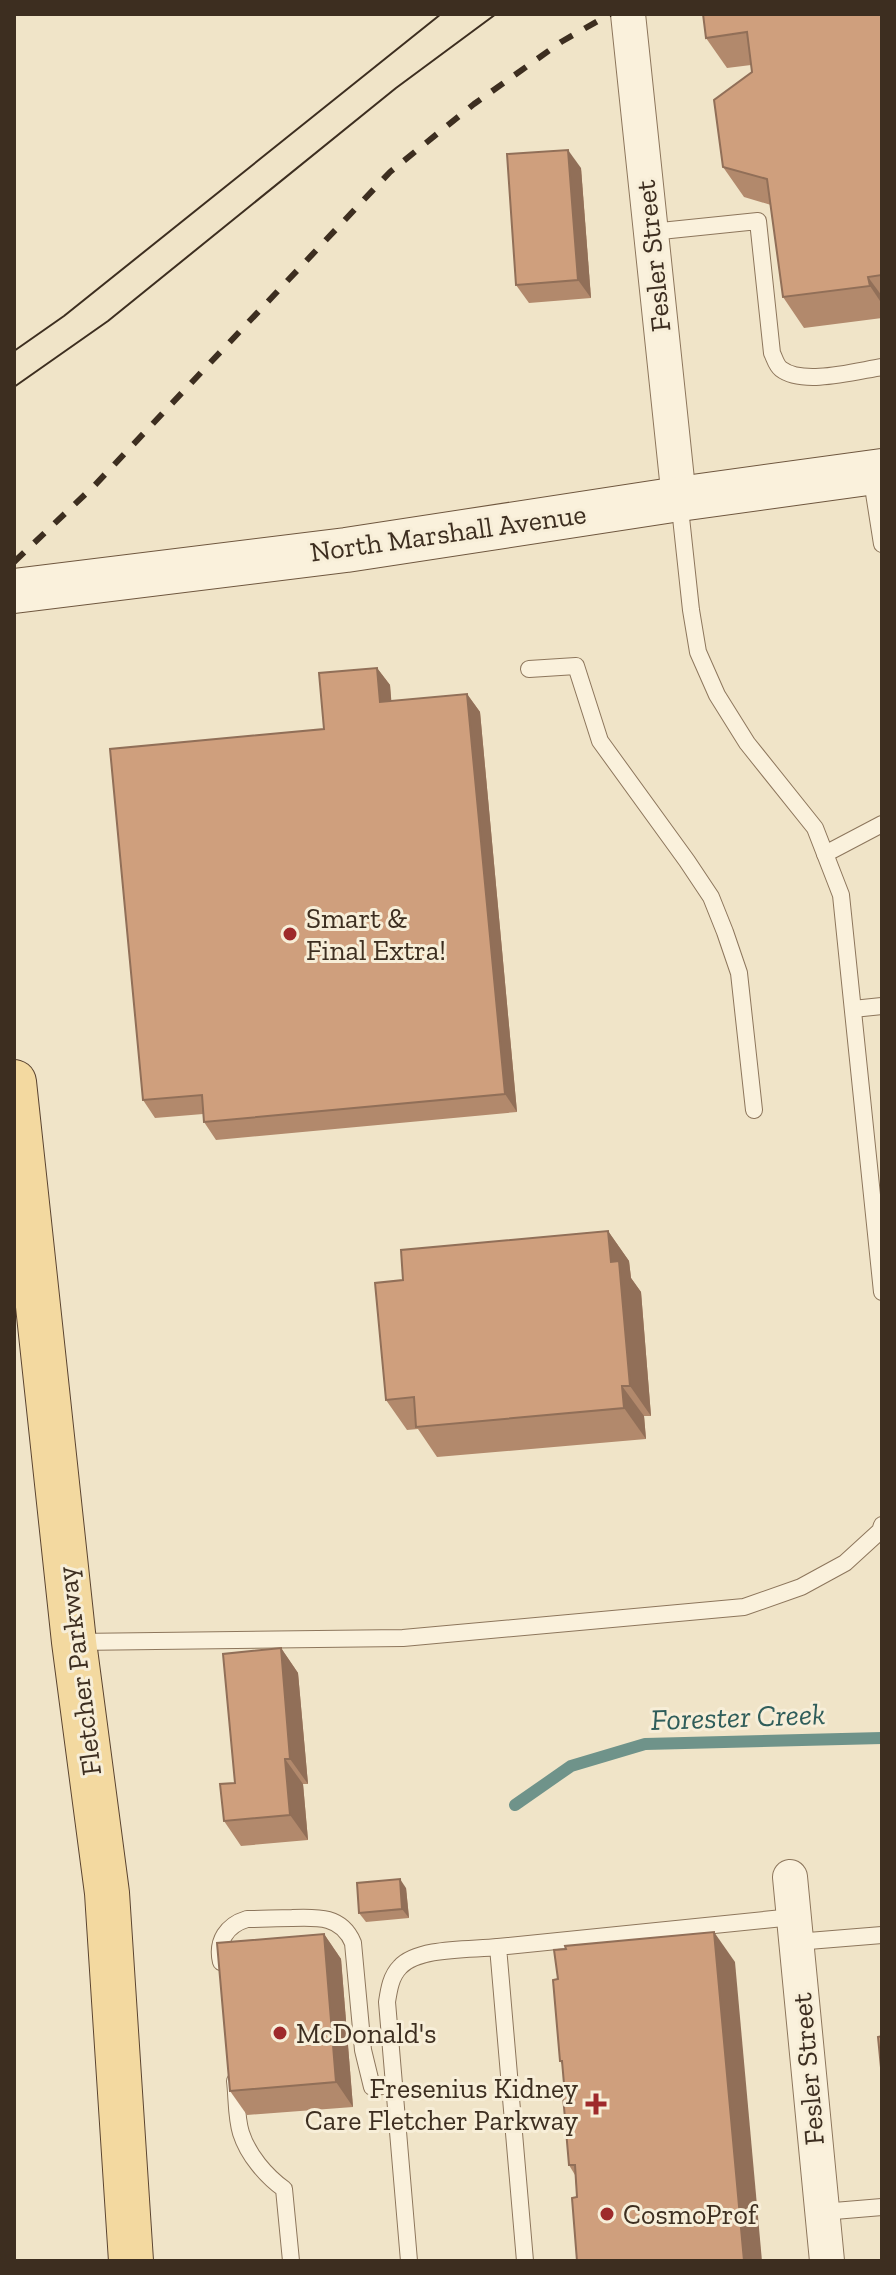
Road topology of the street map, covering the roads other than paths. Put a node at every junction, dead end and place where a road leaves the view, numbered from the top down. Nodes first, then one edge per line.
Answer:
1 (628, 14) edge
2 (651, 232) junction
3 (882, 367) edge
4 (876, 472) edge
5 (679, 499) junction
6 (882, 544) edge
7 (14, 591) edge
8 (529, 669) dead end
9 (882, 824) edge
10 (825, 854) junction
11 (882, 1006) edge
12 (853, 1009) junction
13 (14, 1082) edge
14 (754, 1110) dead end
15 (882, 1292) edge
16 (882, 1525) edge
17 (867, 1543) junction
18 (882, 1553) edge
19 (74, 1642) junction
20 (790, 1877) dead end
21 (795, 1930) junction
22 (882, 1935) edge
23 (498, 1947) junction
24 (225, 1982) edge
25 (233, 2058) edge
26 (394, 2085) junction
27 (882, 2207) edge
28 (822, 2212) junction
29 (131, 2261) edge
30 (291, 2261) edge
31 (409, 2261) edge
32 (525, 2261) edge
33 (827, 2261) edge

1 - 2 street, Fesler Street
2 - 3 lane
2 - 5 street, Fesler Street
4 - 5 main road, North Marshall Avenue
4 - 6 lane
5 - 7 main road, North Marshall Avenue
5 - 10 lane
8 - 14 lane
9 - 10 lane
10 - 12 lane
11 - 12 lane
12 - 15 lane
13 - 19 main road, Fletcher Parkway
16 - 17 lane
17 - 18 lane
17 - 19 lane
19 - 29 main road, Fletcher Parkway
20 - 21 street, Fesler Street
21 - 22 lane
21 - 23 lane
21 - 28 street, Fesler Street
23 - 26 lane
23 - 32 lane
24 - 26 lane
25 - 30 lane
26 - 31 lane
27 - 28 lane
28 - 33 street, Fesler Street

